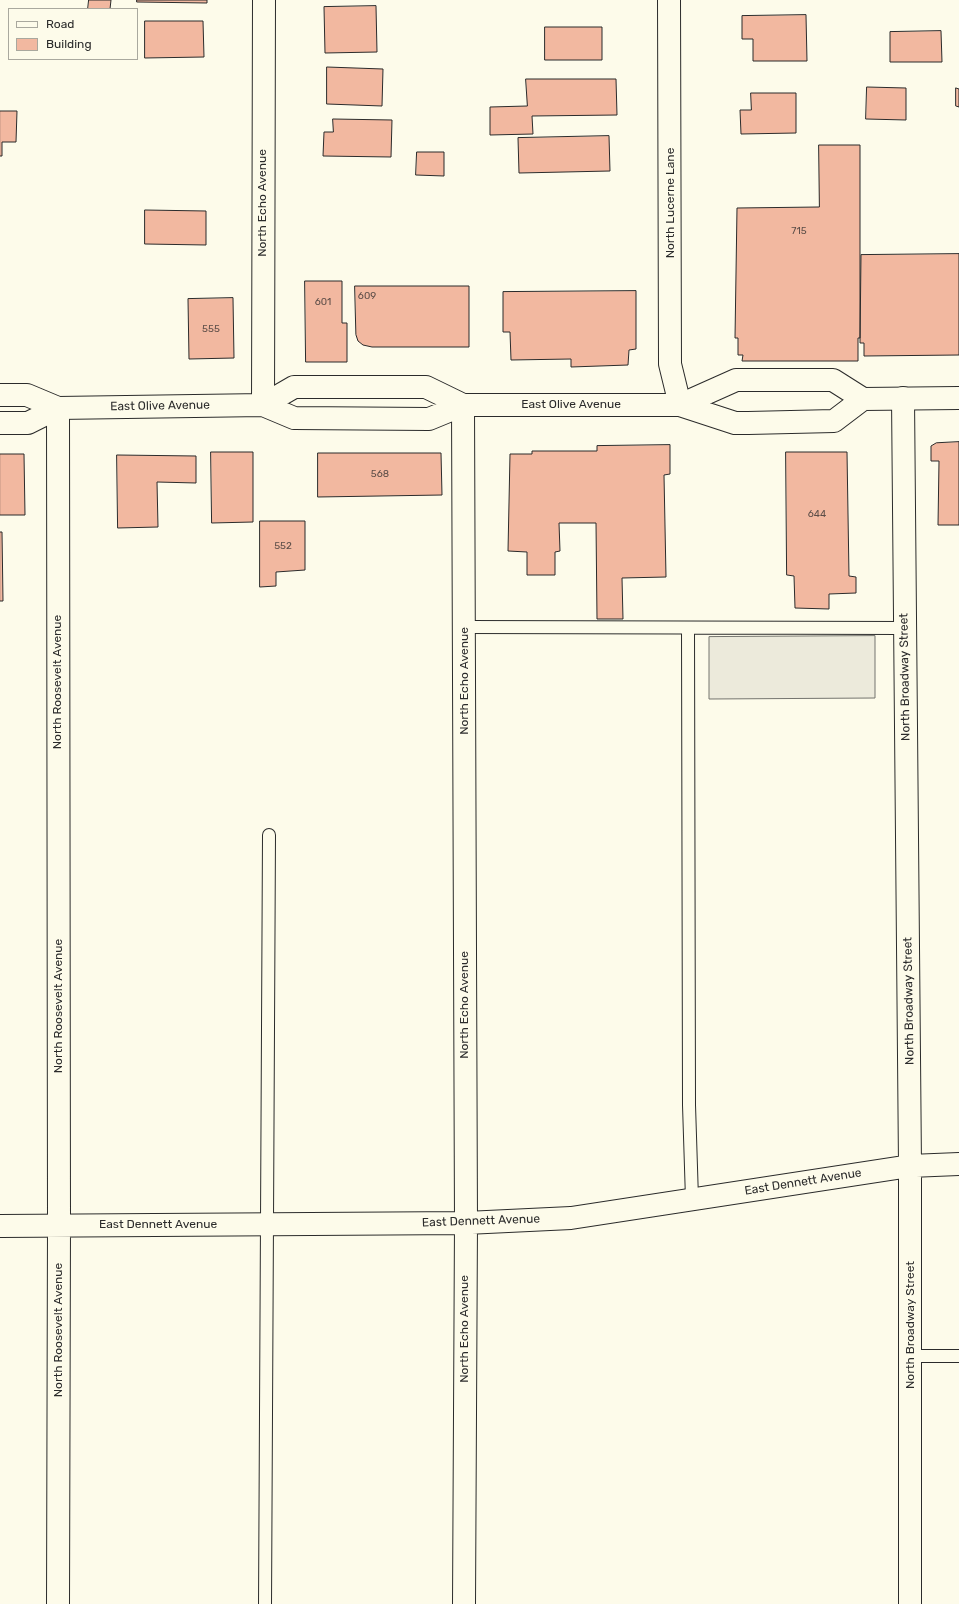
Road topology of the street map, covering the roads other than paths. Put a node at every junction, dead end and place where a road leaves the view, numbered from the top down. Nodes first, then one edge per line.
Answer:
1 (264, 0) edge
2 (669, 0) edge
3 (0, 395) edge
4 (863, 398) junction
5 (903, 398) junction
6 (959, 398) edge
7 (263, 405) junction
8 (463, 405) junction
9 (680, 405) junction
10 (58, 408) junction
11 (0, 423) edge
12 (465, 627) junction
13 (688, 628) junction
14 (905, 628) junction
15 (270, 835) dead end
16 (959, 1164) edge
17 (910, 1166) junction
18 (692, 1199) junction
19 (466, 1223) junction
20 (267, 1224) junction
21 (59, 1225) junction
22 (0, 1226) edge
23 (911, 1356) junction
24 (959, 1356) edge
25 (58, 1604) edge
26 (265, 1604) edge
27 (464, 1604) edge
28 (910, 1604) edge

1 - 7 street, North Echo Avenue
2 - 9 street, North Lucerne Lane
3 - 10 street, East Olive Avenue
4 - 5 street
4 - 9 street, East Olive Avenue
4 - 9 street, East Olive Avenue
5 - 6 street
5 - 14 street, North Broadway Street
7 - 8 street, East Olive Avenue
7 - 8 street, East Olive Avenue
7 - 10 street, East Olive Avenue
8 - 9 street, East Olive Avenue
8 - 12 street, North Echo Avenue
10 - 11 street, East Olive Avenue
10 - 21 street, North Roosevelt Avenue
12 - 13 lane
12 - 19 street, North Echo Avenue
13 - 14 lane
13 - 18 lane
14 - 17 street, North Broadway Street
15 - 20 lane
16 - 17 street, East Dennett Avenue
17 - 18 street, East Dennett Avenue
17 - 23 street, North Broadway Street
18 - 19 street, East Dennett Avenue
19 - 20 street, East Dennett Avenue
19 - 27 street, North Echo Avenue
20 - 21 street, East Dennett Avenue
20 - 26 lane
21 - 22 street, East Dennett Avenue
21 - 25 street, North Roosevelt Avenue
23 - 24 lane
23 - 28 street, North Broadway Street

